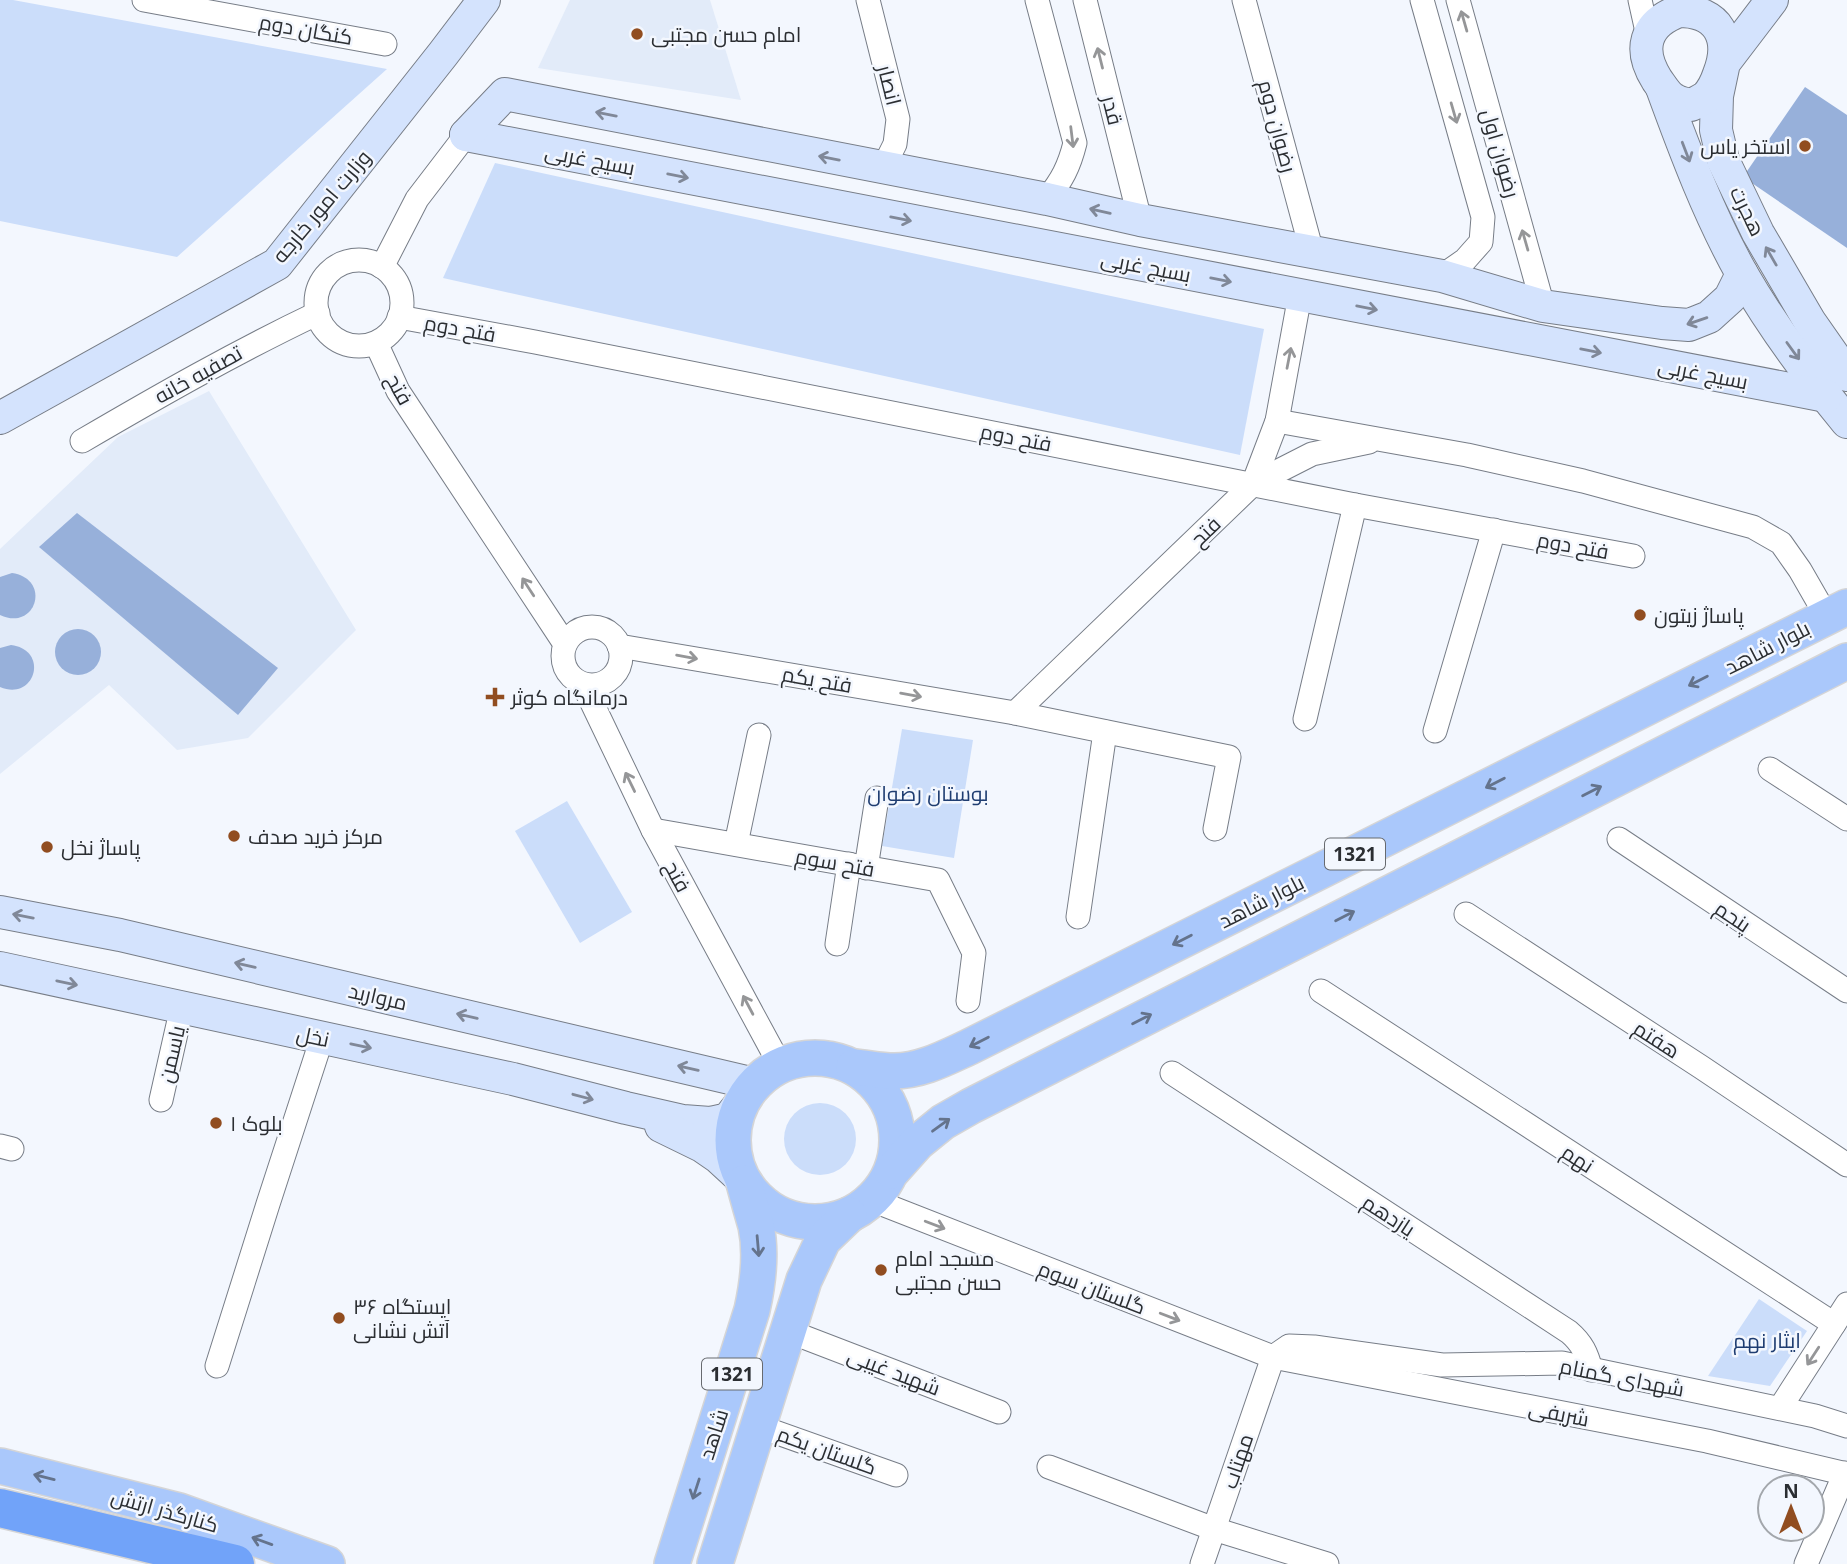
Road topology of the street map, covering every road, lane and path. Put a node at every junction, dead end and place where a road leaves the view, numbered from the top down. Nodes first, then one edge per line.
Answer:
1 (145, 0) edge
2 (484, 0) edge
3 (868, 0) edge
4 (1037, 0) edge
5 (1085, 0) edge
6 (1244, 0) edge
7 (1422, 0) edge
8 (1458, 0) edge
9 (1640, 0) edge
10 (1772, 0) edge
11 (1694, 4) edge
12 (1648, 36) junction
13 (385, 44) dead end
14 (1724, 63) junction
15 (1662, 88) junction
16 (466, 135) junction
17 (883, 168) junction
18 (1047, 199) junction
19 (1140, 220) junction
20 (1312, 253) junction
21 (382, 267) junction
22 (1742, 274) junction
23 (1443, 276) junction
24 (1300, 295) junction
25 (1543, 306) junction
26 (318, 313) junction
27 (399, 317) junction
28 (376, 343) junction
29 (1837, 386) edge
30 (0, 418) edge
31 (1277, 421) junction
32 (1847, 422) edge
33 (1383, 440) junction
34 (82, 441) dead end
35 (1253, 484) junction
36 (1355, 505) junction
37 (1494, 530) junction
38 (1633, 556) dead end
39 (1837, 612) edge
40 (565, 644) junction
41 (619, 646) junction
42 (1847, 661) edge
43 (583, 684) junction
44 (1015, 713) junction
45 (1305, 719) dead end
46 (1435, 731) dead end
47 (1105, 732) junction
48 (759, 735) dead end
49 (1770, 769) dead end
50 (877, 798) dead end
51 (1847, 819) edge
52 (1214, 829) dead end
53 (653, 830) junction
54 (1619, 839) dead end
55 (736, 844) junction
56 (858, 866) junction
57 (0, 912) edge
58 (1466, 914) dead end
59 (1078, 917) dead end
60 (837, 944) dead end
61 (0, 968) edge
62 (1321, 991) dead end
63 (1847, 991) edge
64 (968, 1000) dead end
65 (182, 1007) junction
66 (322, 1038) junction
67 (854, 1067) junction
68 (1172, 1073) dead end
69 (758, 1085) junction
70 (161, 1100) dead end
71 (626, 1108) junction
72 (1847, 1165) edge
73 (892, 1171) junction
74 (743, 1180) junction
75 (860, 1208) junction
76 (1847, 1304) edge
77 (1834, 1324) junction
78 (788, 1331) junction
79 (1273, 1357) junction
80 (217, 1366) dead end
81 (1591, 1370) junction
82 (1780, 1408) junction
83 (999, 1412) dead end
84 (758, 1426) junction
85 (1847, 1426) edge
86 (0, 1466) edge
87 (1049, 1467) dead end
88 (1846, 1473) edge
89 (896, 1475) dead end
90 (0, 1508) edge
91 (0, 1528) edge
92 (1214, 1529) junction
93 (141, 1554) edge
94 (234, 1564) edge
95 (327, 1564) edge
96 (672, 1564) edge
97 (715, 1564) edge
98 (1202, 1564) edge
99 (1328, 1564) edge
100 (1806, 1564) edge

1 - 13 street, کنگان دوم
2 - 30 main road, وزارت امور خارجه
3 - 17 street, انصار
4 -> 18 street
19 -> 5 street, قدر
6 - 20 street, رضوان دوم
7 -> 23 street, رضوان اول
25 -> 8 street, رضوان اول
9 - 12 street
10 - 14 main road, هجرت
11 - 12 main road
11 - 14 main road
12 - 15 main road
14 - 15 main road
29 -> 14 main road, هجرت
15 -> 22 main road, هجرت
17 -> 16 main road, بسیج غربی
16 - 21 street
16 -> 24 main road, بسیج غربی
17 - 18 main road, بسیج غربی
19 -> 18 main road, بسیج غربی
19 - 20 main road, بسیج غربی
20 - 23 main road, بسیج غربی
20 - 24 main road
21 - 26 street
21 - 27 street
22 -> 25 main road, بسیج غربی
22 -> 29 main road, هجرت
23 - 25 main road, بسیج غربی
24 -> 29 main road, بسیج غربی
31 -> 24 street, فتح
26 - 28 street
26 - 34 street, تصفیه خانه
27 - 28 street
27 - 35 street, فتح دوم
40 -> 28 street, فتح
29 - 32 main road, هجرت
31 - 33 street
31 - 35 street, فتح
33 - 35 street
33 - 39 street
35 - 36 street, فتح دوم
35 - 44 street, فتح
36 - 37 street, فتح دوم
36 - 45 street
37 - 38 street, فتح دوم
37 - 46 street
39 -> 67 main road, بلوار شاهد / 1321
40 - 41 street
40 - 43 street
41 - 43 street
41 -> 44 street, فتح یکم
73 -> 42 main road, 1321
53 -> 43 street, فتح
44 - 47 street, فتح یکم
47 - 52 street, فتح یکم
47 - 59 street
48 - 55 street
49 - 51 street
50 - 56 street
53 - 55 street, فتح سوم
69 -> 53 street, فتح
54 - 63 street, پنجم
55 - 56 street, فتح سوم
56 - 60 street
56 - 64 street, فتح سوم
69 -> 57 main road, مروارید
58 - 72 street, هفتم
61 -> 65 main road, نخل
62 - 77 street, نهم
65 - 66 main road, نخل
65 - 70 street, یاسمن
66 -> 71 main road, نخل
66 - 80 street
67 - 69 main road
67 - 73 main road
68 - 81 street, یازدهم
69 - 71 main road
69 - 74 main road
71 - 74 main road
73 - 75 main road
74 - 75 main road
74 -> 96 main road, شاهد / 1321
75 - 78 main road, شاهد / 1321
75 -> 79 street, گلستان سوم
76 - 77 street
77 -> 82 street
78 - 83 street, شهید غیبی
78 - 84 main road, شاهد / 1321
79 - 81 street, شهدای گمنام
79 - 88 street, شریفی
79 - 92 street, مهتاب
81 - 82 street, شهدای گمنام
82 - 85 street, شهدای گمنام
84 - 89 street, گلستان یکم
84 - 97 main road, شاهد / 1321
95 -> 86 main road, کنارگذر ارتش
87 - 92 street
88 - 100 street, شریفی
90 - 93 highway
91 - 93 highway
92 - 98 street, مهتاب
92 - 99 street
93 - 94 highway

